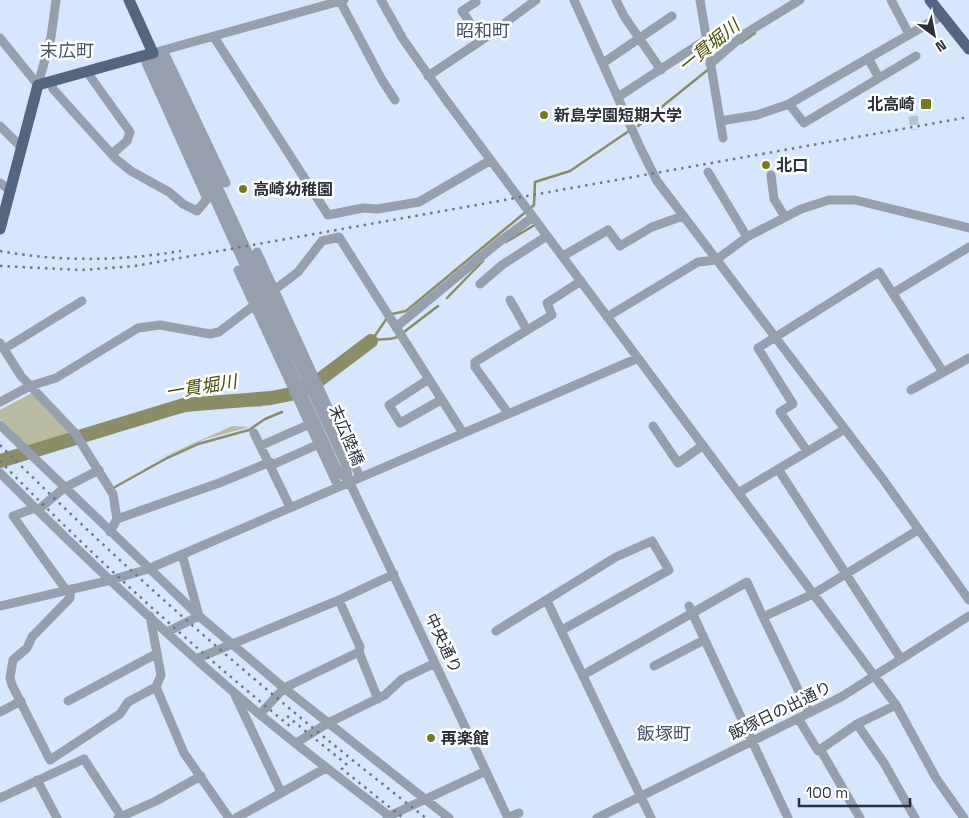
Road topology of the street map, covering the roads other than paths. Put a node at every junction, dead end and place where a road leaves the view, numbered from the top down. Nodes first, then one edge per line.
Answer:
1 (56, 0) edge
2 (129, 0) edge
3 (381, 0) edge
4 (475, 0) edge
5 (536, 0) edge
6 (574, 0) edge
7 (616, 0) edge
8 (800, 0) edge
9 (891, 0) edge
10 (930, 0) edge
11 (342, 1) edge
12 (702, 1) edge
13 (943, 15) junction
14 (672, 16) dead end
15 (909, 34) junction
16 (214, 37) junction
17 (640, 38) junction
18 (707, 39) junction
19 (1, 40) edge
20 (482, 40) junction
21 (968, 46) edge
22 (153, 53) junction
23 (916, 56) dead end
24 (868, 58) junction
25 (603, 63) junction
26 (710, 67) junction
27 (661, 70) junction
28 (87, 72) junction
29 (428, 76) junction
30 (879, 78) junction
31 (51, 82) junction
32 (38, 85) junction
33 (618, 97) junction
34 (395, 100) dead end
35 (790, 104) junction
36 (720, 121) junction
37 (185, 123) junction
38 (0, 126) edge
39 (723, 138) dead end
40 (22, 147) junction
41 (112, 154) junction
42 (491, 160) junction
43 (708, 172) dead end
44 (770, 175) dead end
45 (0, 183) edge
46 (226, 183) dead end
47 (11, 191) junction
48 (530, 213) junction
49 (683, 216) junction
50 (785, 217) junction
51 (969, 228) edge
52 (0, 229) edge
53 (547, 236) junction
54 (747, 237) junction
55 (969, 247) edge
56 (257, 252) dead end
57 (563, 256) junction
58 (716, 260) junction
59 (238, 270) dead end
60 (581, 281) junction
61 (480, 284) dead end
62 (274, 290) junction
63 (893, 293) junction
64 (510, 300) dead end
65 (82, 302) dead end
66 (255, 306) junction
67 (607, 317) junction
68 (396, 328) junction
69 (527, 330) junction
70 (775, 337) junction
71 (2, 346) edge
72 (969, 358) edge
73 (636, 359) junction
74 (942, 372) junction
75 (429, 379) junction
76 (30, 386) junction
77 (307, 390) junction
78 (911, 390) dead end
79 (441, 400) junction
80 (0, 402) edge
81 (508, 413) junction
82 (310, 424) junction
83 (0, 425) edge
84 (653, 426) dead end
85 (845, 429) junction
86 (254, 433) dead end
87 (463, 433) junction
88 (319, 444) junction
89 (260, 446) junction
90 (702, 446) junction
91 (807, 452) junction
92 (271, 464) junction
93 (778, 469) junction
94 (99, 470) junction
95 (0, 473) edge
96 (360, 477) junction
97 (350, 482) junction
98 (338, 486) junction
99 (64, 488) junction
100 (738, 493) junction
101 (290, 507) junction
102 (36, 509) junction
103 (117, 519) junction
104 (918, 530) junction
105 (110, 532) junction
106 (182, 554) junction
107 (148, 569) junction
108 (394, 574) junction
109 (844, 574) junction
110 (111, 580) junction
111 (68, 590) junction
112 (813, 594) junction
113 (339, 600) junction
114 (969, 600) edge
115 (547, 601) junction
116 (0, 606) edge
117 (690, 610) junction
118 (150, 616) junction
119 (199, 616) junction
120 (969, 616) edge
121 (763, 617) junction
122 (496, 630) dead end
123 (562, 630) junction
124 (167, 632) junction
125 (704, 640) junction
126 (231, 643) junction
127 (359, 652) junction
128 (156, 654) junction
129 (196, 659) junction
130 (901, 659) junction
131 (436, 663) junction
132 (654, 666) dead end
133 (583, 675) junction
134 (875, 676) junction
135 (156, 687) junction
136 (284, 688) junction
137 (232, 690) junction
138 (378, 699) junction
139 (20, 702) junction
140 (68, 702) dead end
141 (896, 705) junction
142 (0, 712) edge
143 (809, 712) junction
144 (260, 714) junction
145 (798, 718) junction
146 (328, 723) junction
147 (857, 724) junction
148 (750, 740) junction
149 (296, 743) junction
150 (820, 749) junction
151 (50, 760) junction
152 (326, 768) junction
153 (486, 771) junction
154 (56, 772) junction
155 (201, 776) junction
156 (37, 780) junction
157 (281, 792) junction
158 (640, 796) junction
159 (0, 798) edge
160 (425, 800) junction
161 (519, 812) dead end
162 (120, 817) edge
163 (388, 817) edge
164 (57, 818) edge
165 (229, 818) edge
166 (236, 818) edge
167 (449, 818) edge
168 (508, 818) edge
169 (596, 818) edge
170 (651, 818) edge
171 (788, 818) edge
172 (860, 818) edge
173 (915, 818) edge
174 (964, 818) edge

1 - 32 street
2 - 22 main road
3 - 29 street
4 - 20 street
5 - 20 street
6 - 25 street
7 - 17 street
8 - 26 street
9 - 15 street
10 - 13 main road
11 - 16 street
11 - 34 street
12 - 18 street
13 - 15 street
13 - 21 main road
14 - 17 street
15 - 24 street
16 - 22 street
16 - 42 street
17 - 25 street
17 - 27 street
18 - 26 street
18 - 27 street
19 - 32 street
20 - 29 street
22 - 28 main road
22 - 37 street
22 - 37 street, 末広陸橋
23 - 30 street
24 - 30 street
24 - 35 street
25 - 33 street
26 - 36 street
27 - 33 street
28 - 31 main road
28 - 41 street
29 - 42 street
30 - 35 street
31 - 32 main road
31 - 41 street
32 - 40 main road
33 - 49 street
35 - 36 street
36 - 39 street
37 - 41 street
37 - 46 street
37 - 77 street, 末広陸橋
38 - 40 street
40 - 47 main road
42 - 48 street
43 - 54 street
44 - 50 street
45 - 47 street
47 - 52 main road
48 - 53 street
48 - 68 street
49 - 57 street
49 - 58 street
50 - 51 street
50 - 54 street
53 - 57 street
53 - 61 street
54 - 58 street
55 - 63 street
56 - 62 street
57 - 60 street
58 - 67 street
58 - 70 street
59 - 66 street
60 - 67 street
60 - 69 street
62 - 66 street
62 - 68 street
62 - 77 street
63 - 70 street
63 - 74 street
64 - 69 street
65 - 71 street
66 - 76 street
66 - 77 street
67 - 73 street
68 - 75 street
69 - 81 street
70 - 85 street
70 - 91 street
71 - 76 street
72 - 74 street
73 - 81 street
73 - 90 street
74 - 78 street
75 - 79 street
75 - 79 street
76 - 80 street
76 - 94 street
77 - 82 street
77 - 96 street
77 - 97 street, 末広陸橋
79 - 87 street
81 - 87 street
82 - 88 street
82 - 89 street
83 - 99 street
84 - 90 street
85 - 91 street
85 - 104 street
86 - 89 street
87 - 96 street
88 - 92 street
88 - 98 street
89 - 92 street
90 - 100 street
91 - 93 street
92 - 101 street
92 - 103 street
93 - 100 street
93 - 109 street
94 - 99 street
94 - 103 street
95 - 102 street
96 - 97 street
97 - 98 street
97 - 108 street, 中央通り
98 - 101 street
99 - 102 street
99 - 105 street
100 - 112 street
101 - 106 street
102 - 110 street
102 - 111 street
103 - 105 street
104 - 109 street
104 - 114 street
105 - 107 street
106 - 107 street
106 - 119 street
107 - 110 street
107 - 119 street
108 - 113 street
108 - 131 street, 中央通り
109 - 112 street
109 - 130 street
110 - 111 street
110 - 118 street
111 - 116 street
111 - 139 street
112 - 121 street
112 - 134 street
113 - 126 street
113 - 127 street
115 - 122 street
115 - 123 street
115 - 123 street
117 - 121 street
117 - 125 street
117 - 133 street
118 - 124 street
118 - 128 street
119 - 124 street
119 - 126 street
120 - 130 street, 飯塚日の出通り
121 - 143 street
123 - 133 street
124 - 129 street
125 - 132 street
125 - 148 street
126 - 129 street
126 - 136 street
127 - 136 street
127 - 138 street
128 - 135 street
128 - 140 street
129 - 137 street
130 - 134 street, 飯塚日の出通り
131 - 138 street
131 - 153 street, 中央通り
133 - 158 street
134 - 141 street
134 - 143 street, 飯塚日の出通り
135 - 151 street
135 - 155 street
136 - 144 street
136 - 146 street
137 - 144 street
137 - 157 street
138 - 146 street
139 - 142 street
139 - 151 street
141 - 147 street
141 - 174 street
143 - 145 street, 飯塚日の出通り
144 - 149 street
145 - 148 street, 飯塚日の出通り
145 - 150 street
146 - 149 street
146 - 160 street
147 - 150 street
147 - 173 street
148 - 158 street, 飯塚日の出通り
148 - 171 street
149 - 152 street
150 - 172 street
151 - 154 street
152 - 157 street
152 - 163 street
153 - 160 street
153 - 168 street, 中央通り
154 - 156 street
154 - 162 street
155 - 162 street
155 - 165 street
156 - 159 street
156 - 164 street
157 - 166 street
158 - 169 street, 飯塚日の出通り
158 - 170 street
160 - 163 street
160 - 167 street
161 - 168 street

